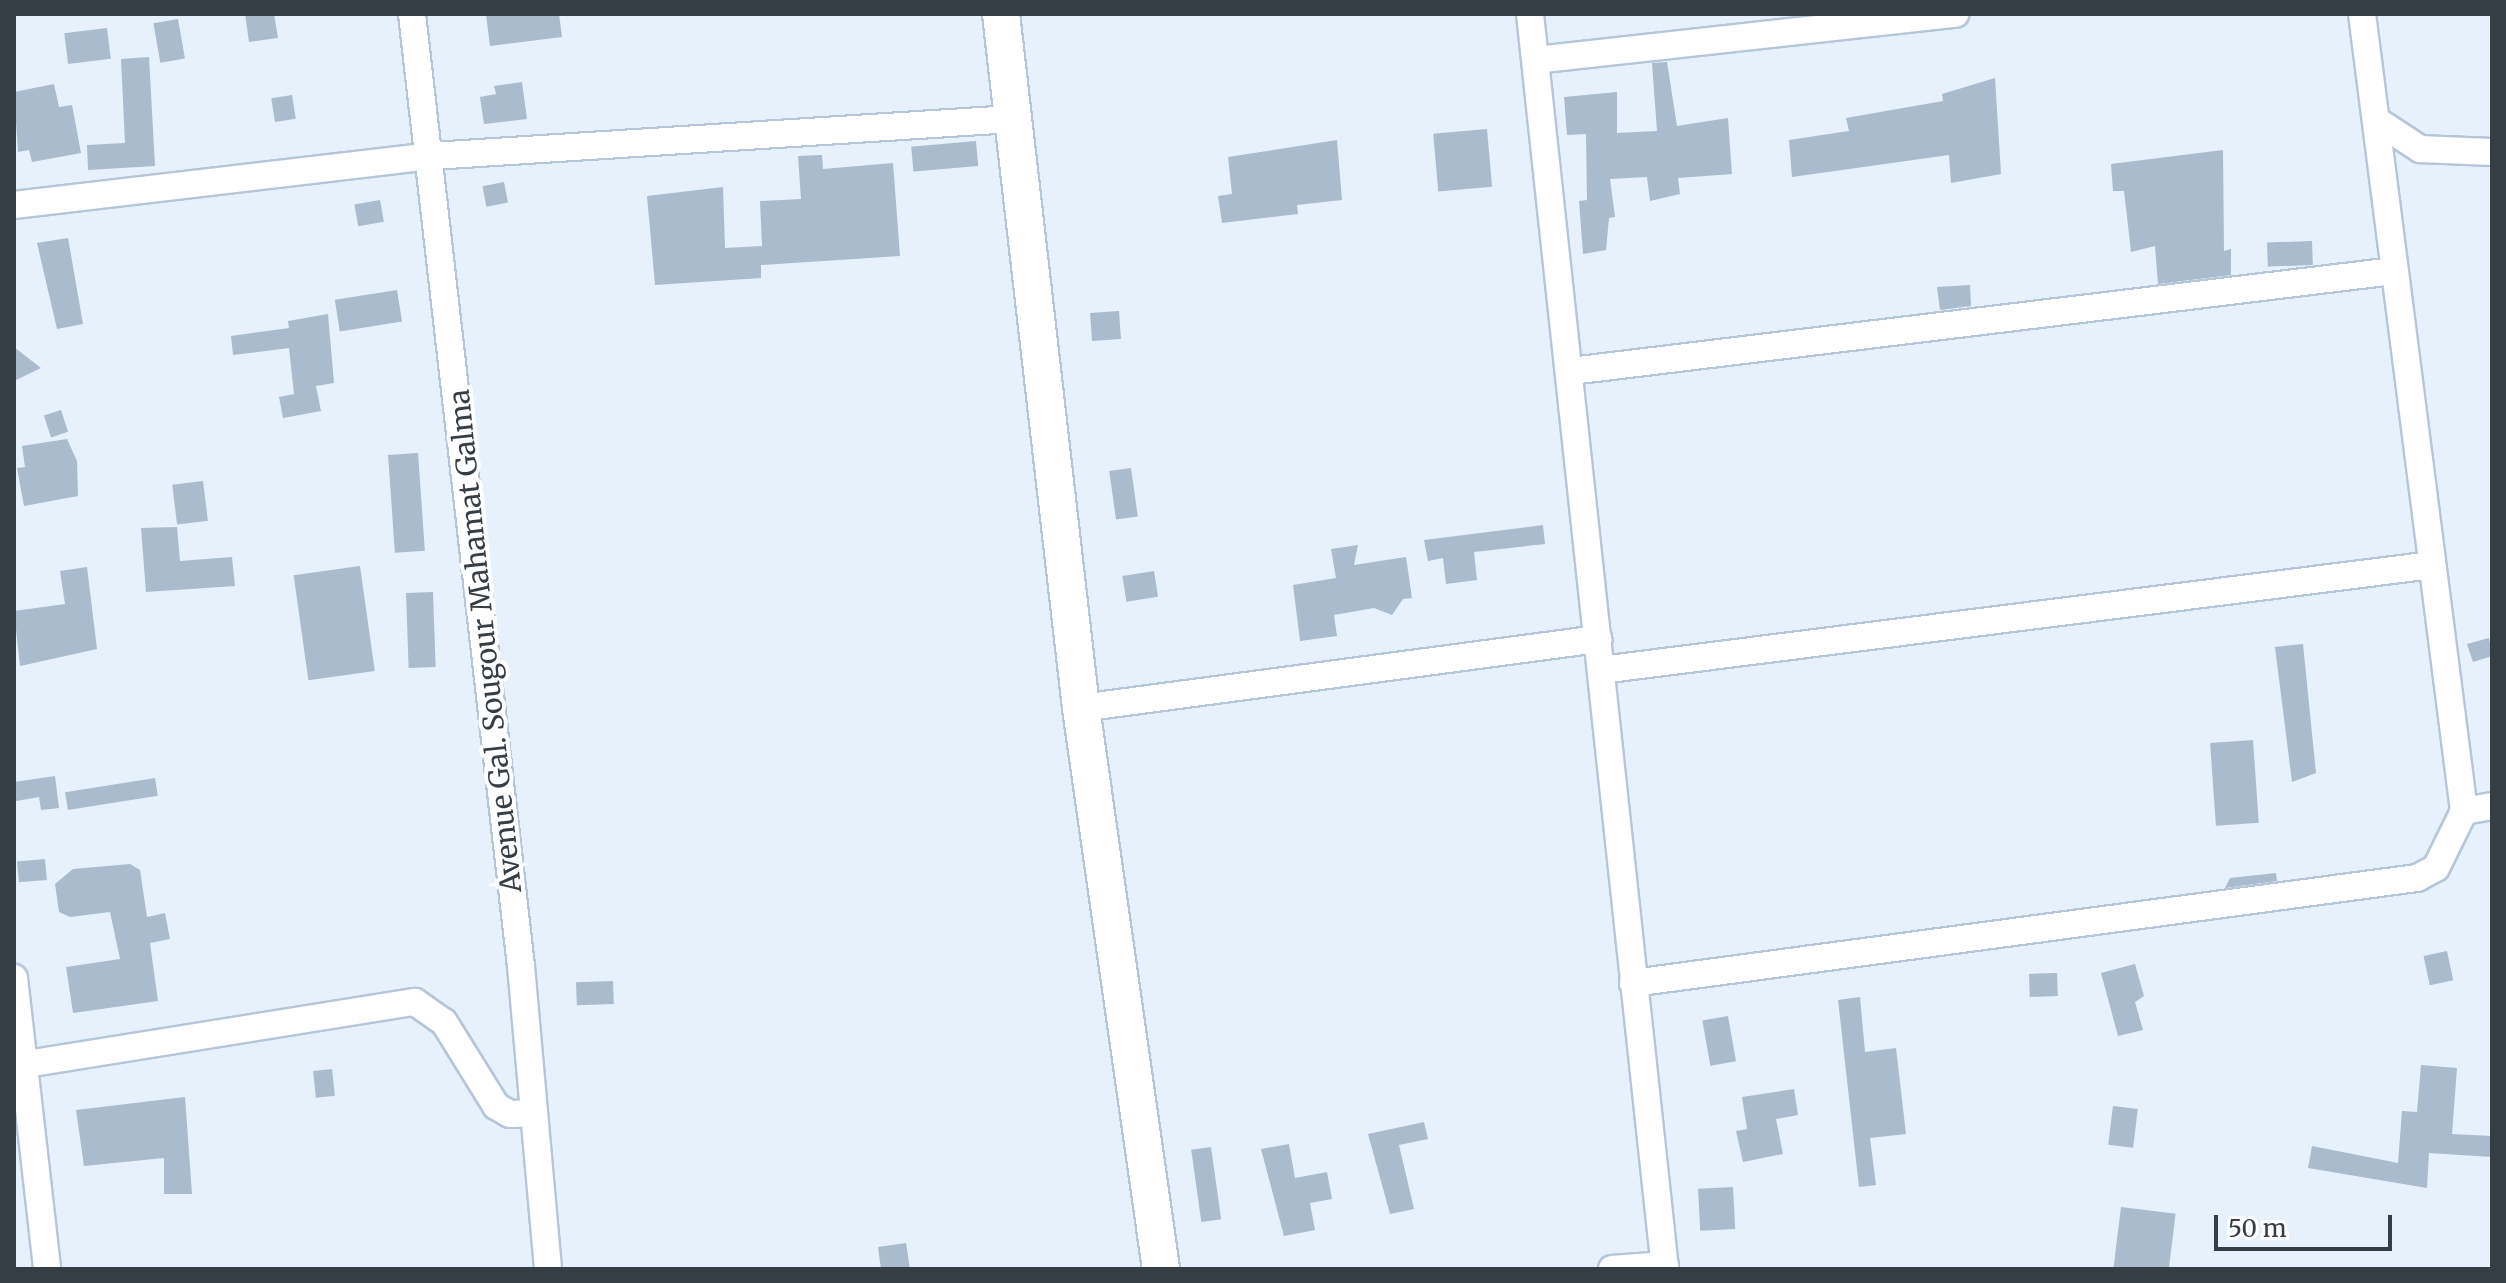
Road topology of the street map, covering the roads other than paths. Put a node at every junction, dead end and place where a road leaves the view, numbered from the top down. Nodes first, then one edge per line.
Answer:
1 (412, 14) edge
2 (1001, 14) edge
3 (1530, 14) edge
4 (1955, 14) edge
5 (2362, 14) edge
6 (1809, 22) edge
7 (1536, 60) junction
8 (1012, 119) junction
9 (2376, 120) junction
10 (2492, 152) edge
11 (432, 156) junction
12 (14, 205) edge
13 (2394, 271) junction
14 (1571, 371) junction
15 (2432, 565) junction
16 (1598, 639) junction
17 (1601, 670) junction
18 (1081, 708) junction
19 (2492, 806) edge
20 (2464, 811) junction
21 (14, 978) edge
22 (1633, 983) junction
23 (19, 1065) edge
24 (534, 1113) junction
25 (1665, 1267) edge
26 (47, 1269) edge
27 (548, 1269) edge
28 (1161, 1269) edge
29 (1612, 1269) edge

1 - 11 street, Avenue Gal. Sougour Mahamat Galma
2 - 8 main road
3 - 7 street
4 - 6 street
5 - 9 street
6 - 7 street
7 - 14 street
8 - 11 street
8 - 18 main road
9 - 10 street
9 - 13 street
11 - 12 street
11 - 24 street, Avenue Gal. Sougour Mahamat Galma
13 - 14 street
13 - 15 street
14 - 16 street
15 - 17 street
15 - 20 street
16 - 17 street
16 - 18 street
17 - 22 street
18 - 28 main road
19 - 20 street
20 - 22 street
21 - 23 street
22 - 25 street
23 - 24 street
23 - 26 street
24 - 27 street, Avenue Gal. Sougour Mahamat Galma
25 - 29 street

